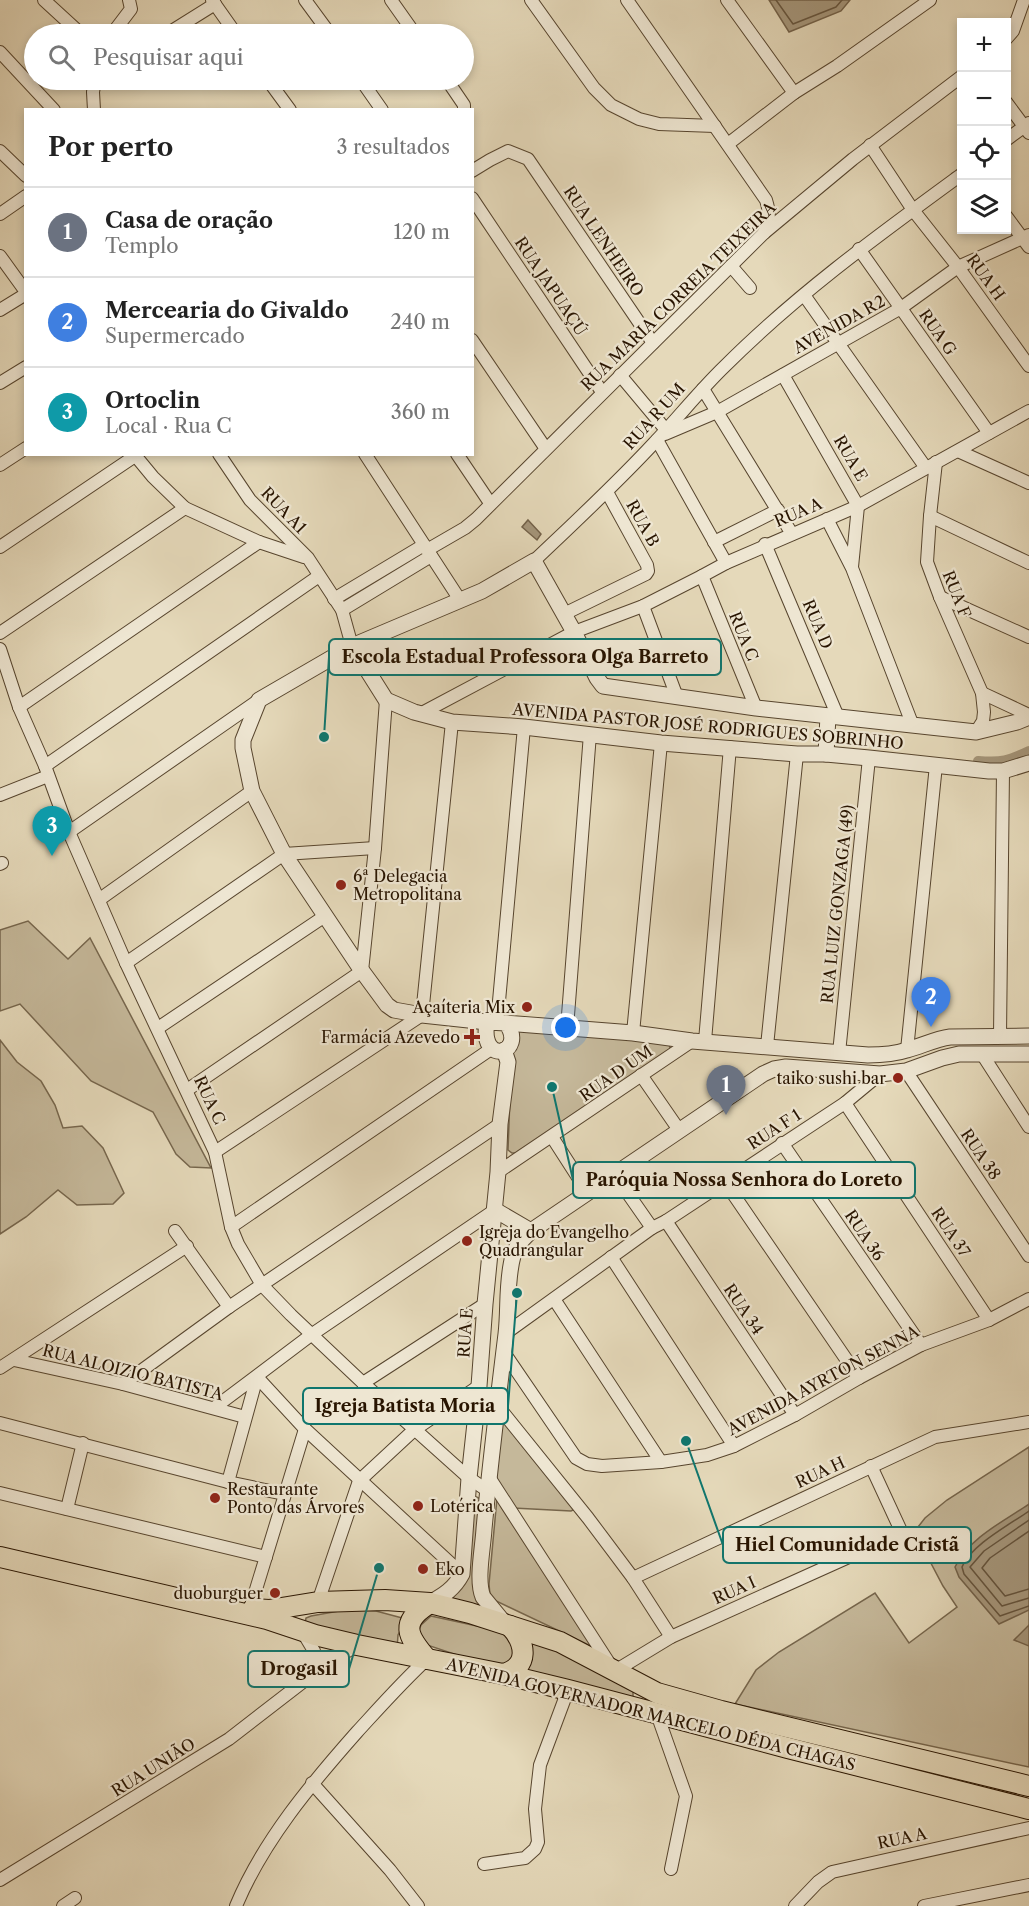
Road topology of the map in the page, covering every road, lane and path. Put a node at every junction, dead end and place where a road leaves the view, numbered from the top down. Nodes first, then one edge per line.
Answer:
1 (44, 0) edge
2 (129, 0) edge
3 (305, 0) edge
4 (391, 0) edge
5 (531, 0) edge
6 (627, 0) edge
7 (728, 0) edge
8 (907, 0) edge
9 (930, 0) edge
10 (1024, 0) edge
11 (213, 2) edge
12 (915, 11) junction
13 (70, 24) edge
14 (119, 24) edge
15 (181, 24) edge
16 (229, 24) edge
17 (323, 24) edge
18 (408, 24) edge
19 (1011, 33) edge
20 (0, 52) edge
21 (24, 78) edge
22 (957, 80) edge
23 (35, 90) edge
24 (93, 90) edge
25 (275, 90) edge
26 (368, 90) edge
27 (453, 90) edge
28 (794, 93) junction
29 (464, 107) edge
30 (52, 108) edge
31 (94, 108) edge
32 (289, 108) edge
33 (381, 108) edge
34 (1011, 108) edge
35 (715, 126) junction
36 (1028, 128) edge
37 (1011, 137) edge
38 (728, 144) junction
39 (870, 145) junction
40 (0, 151) edge
41 (474, 170) edge
42 (24, 174) edge
43 (957, 178) edge
44 (24, 197) edge
45 (766, 200) junction
46 (474, 201) edge
47 (798, 206) junction
48 (913, 210) junction
49 (0, 214) edge
50 (1011, 222) edge
51 (764, 233) junction
52 (1027, 240) edge
53 (859, 249) junction
54 (0, 256) edge
55 (731, 266) junction
56 (958, 267) junction
57 (750, 288) dead end
58 (24, 290) edge
59 (24, 294) edge
60 (804, 296) junction
61 (901, 308) junction
62 (0, 310) edge
63 (474, 343) edge
64 (653, 343) junction
65 (836, 343) junction
66 (1029, 366) edge
67 (24, 368) edge
68 (620, 375) junction
69 (783, 375) junction
70 (0, 383) edge
71 (703, 388) junction
72 (602, 392) junction
73 (1029, 411) edge
74 (717, 412) junction
75 (989, 434) junction
76 (661, 435) junction
77 (24, 449) edge
78 (546, 449) junction
79 (958, 451) junction
80 (134, 456) edge
81 (136, 456) edge
82 (220, 456) edge
83 (366, 456) edge
84 (458, 456) edge
85 (0, 465) edge
86 (931, 465) junction
87 (1029, 483) edge
88 (607, 492) junction
89 (490, 503) junction
90 (858, 506) junction
91 (185, 508) junction
92 (778, 510) junction
93 (930, 516) junction
94 (827, 519) junction
95 (792, 534) junction
96 (260, 542) junction
97 (714, 542) junction
98 (765, 544) junction
99 (0, 547) edge
100 (428, 550) junction
101 (308, 558) junction
102 (534, 561) junction
103 (726, 562) junction
104 (1029, 563) edge
105 (852, 568) junction
106 (319, 576) junction
107 (702, 576) junction
108 (940, 597) junction
109 (334, 599) junction
110 (460, 600) junction
111 (643, 606) junction
112 (342, 610) junction
113 (564, 614) junction
114 (574, 632) junction
115 (0, 633) edge
116 (1029, 637) edge
117 (352, 646) junction
118 (0, 649) edge
119 (982, 693) junction
120 (677, 697) junction
121 (259, 700) junction
122 (386, 700) junction
123 (19, 708) junction
124 (756, 708) junction
125 (420, 714) junction
126 (1029, 716) edge
127 (833, 717) junction
128 (452, 722) junction
129 (525, 726) junction
130 (913, 726) junction
131 (976, 732) junction
132 (590, 734) junction
133 (662, 742) junction
134 (827, 746) junction
135 (730, 747) junction
136 (797, 754) junction
137 (869, 758) junction
138 (1029, 763) edge
139 (936, 765) junction
140 (46, 771) junction
141 (1003, 771) junction
142 (252, 791) junction
143 (0, 795) edge
144 (69, 832) junction
145 (375, 848) junction
146 (284, 854) junction
147 (100, 899) junction
148 (325, 916) junction
149 (126, 963) junction
150 (362, 971) junction
151 (422, 1015) junction
152 (496, 1023) junction
153 (158, 1028) junction
154 (567, 1028) junction
155 (633, 1033) junction
156 (1000, 1035) junction
157 (1029, 1036) edge
158 (698, 1041) junction
159 (766, 1046) junction
160 (498, 1049) junction
161 (907, 1050) junction
162 (839, 1053) junction
163 (982, 1054) junction
164 (1029, 1054) edge
165 (906, 1071) junction
166 (763, 1074) junction
167 (880, 1074) junction
168 (641, 1075) junction
169 (187, 1090) junction
170 (845, 1103) junction
171 (500, 1124) junction
172 (1029, 1127) edge
173 (679, 1130) junction
174 (552, 1137) junction
175 (782, 1143) junction
176 (215, 1152) junction
177 (498, 1172) junction
178 (615, 1175) junction
179 (725, 1182) junction
180 (588, 1193) junction
181 (495, 1210) junction
182 (666, 1221) junction
183 (231, 1227) junction
184 (652, 1228) junction
185 (175, 1231) dead end
186 (531, 1231) junction
187 (187, 1246) junction
188 (1029, 1256) edge
189 (611, 1257) junction
190 (262, 1285) junction
191 (554, 1299) junction
192 (1029, 1299) edge
193 (485, 1304) junction
194 (229, 1307) junction
195 (989, 1320) junction
196 (506, 1333) junction
197 (311, 1335) junction
198 (921, 1345) junction
199 (503, 1351) junction
200 (14, 1360) junction
201 (0, 1368) edge
202 (257, 1377) junction
203 (859, 1378) junction
204 (363, 1383) junction
205 (123, 1384) junction
206 (480, 1386) junction
207 (497, 1405) junction
208 (214, 1408) junction
209 (795, 1415) junction
210 (245, 1417) junction
211 (1029, 1422) edge
212 (0, 1423) edge
213 (305, 1429) junction
214 (414, 1430) junction
215 (83, 1443) junction
216 (734, 1446) junction
217 (662, 1462) junction
218 (871, 1466) junction
219 (469, 1478) junction
220 (359, 1481) junction
221 (228, 1482) junction
222 (488, 1484) junction
223 (0, 1493) edge
224 (284, 1494) junction
225 (67, 1509) junction
226 (0, 1557) edge
227 (266, 1557) junction
228 (462, 1574) junction
229 (633, 1578) junction
230 (318, 1602) junction
231 (352, 1602) junction
232 (430, 1603) junction
233 (217, 1608) junction
234 (250, 1609) junction
235 (508, 1626) junction
236 (301, 1630) junction
237 (671, 1636) junction
238 (357, 1645) junction
239 (427, 1659) junction
240 (614, 1670) junction
241 (317, 1671) junction
242 (503, 1674) junction
243 (568, 1690) junction
244 (657, 1714) junction
245 (312, 1783) junction
246 (1029, 1786) edge
247 (1029, 1809) edge
248 (1029, 1828) edge
249 (484, 1864) dead end
250 (671, 1869) dead end
251 (0, 1880) edge
252 (1029, 1885) edge
253 (75, 1898) dead end
254 (63, 1906) edge
255 (236, 1906) edge
256 (418, 1906) edge
257 (795, 1906) edge
258 (924, 1906) edge

1 - 13 street
2 - 14 street
3 - 17 street
4 - 18 street
5 - 35 street
6 - 35 street
7 - 28 street
8 - 12 street
9 - 12 street
10 - 19 street
11 - 15 street
11 - 16 street
12 - 28 street
20 - 21 street
22 - 39 street, RUA MARIA CORREIA TEIXEIRA
23 - 30 street
24 - 31 street
25 - 32 street
26 - 33 street
27 - 29 street
28 - 38 street
34 - 36 street
35 - 38 street
36 - 37 street
38 - 45 street
39 - 47 street, RUA MARIA CORREIA TEIXEIRA
39 - 48 street, RUA H
40 - 42 street
41 - 64 street, RUA LENHEIRO
43 - 48 street, RUA R UM
44 - 49 street
45 - 47 street
45 - 51 street
46 - 72 street, RUA JAPUAÇÚ
47 - 51 street, RUA MARIA CORREIA TEIXEIRA
48 - 53 street, RUA R UM
48 - 56 street, RUA H
50 - 52 street
51 - 55 street, RUA MARIA CORREIA TEIXEIRA
52 - 56 street, AVENIDA R2
53 - 60 street, RUA R UM
53 - 61 street, RUA G
54 - 58 street
55 - 57 street
55 - 64 street, RUA MARIA CORREIA TEIXEIRA
56 - 61 street, AVENIDA R2
56 - 66 street, RUA H
59 - 62 street
60 - 65 street
60 - 71 street, RUA R UM
61 - 65 street, AVENIDA R2
61 - 75 street, RUA G
63 - 78 street
64 - 68 street, RUA MARIA CORREIA TEIXEIRA
65 - 69 street, AVENIDA R2
65 - 86 street
67 - 70 street
68 - 72 street, RUA MARIA CORREIA TEIXEIRA
68 - 76 street
69 - 74 street, AVENIDA R2
69 - 90 street, RUA E
71 - 74 street
71 - 76 street, RUA R UM
72 - 78 street, RUA MARIA CORREIA TEIXEIRA
73 - 75 street, RUA A
74 - 76 street, AVENIDA R2
74 - 92 street
75 - 79 street, RUA A
76 - 88 street, RUA R UM
76 - 97 street
77 - 85 street
78 - 89 street, RUA MARIA CORREIA TEIXEIRA
79 - 86 street, RUA A
79 - 87 street
80 - 99 street
81 - 91 street
82 - 101 street, RUA A1
83 - 100 street
84 - 89 street
86 - 90 street, RUA A
86 - 93 street, RUA F
88 - 102 street, RUA R UM
88 - 113 street, RUA B
89 - 100 street, RUA MARIA CORREIA TEIXEIRA
90 - 94 street, RUA A
90 - 105 street, RUA E
91 - 96 street
91 - 115 street
92 - 95 street
92 - 97 street
93 - 104 street
93 - 108 street, RUA F
94 - 95 street, RUA A
94 - 105 street, RUA E
95 - 98 street, RUA A
96 - 101 street
96 - 123 street
97 - 103 street
98 - 103 street, RUA A
98 - 127 street, RUA D
100 - 109 street, RUA MARIA CORREIA TEIXEIRA
100 - 110 street
100 - 112 street, RUA MARIA CORREIA TEIXEIRA
101 - 106 street, RUA A1
102 - 110 street, RUA R UM
102 - 113 street
103 - 107 street, RUA A
105 - 130 street, RUA E
106 - 109 street, RUA A1
106 - 140 street
107 - 111 street, RUA A
107 - 124 street, RUA C
108 - 116 street
108 - 119 street, RUA F
109 - 112 street, RUA A1
110 - 117 street, RUA R UM
111 - 114 street, RUA A
111 - 120 street
112 - 117 street
113 - 114 street
114 - 120 street, AVENIDA PASTOR JOSÉ RODRIGUES SOBRINHO
114 - 125 street, RUA A
117 - 121 street, RUA R UM
117 - 122 street
118 - 123 street, RUA C
119 - 126 street
119 - 131 street, RUA F
120 - 124 street, AVENIDA PASTOR JOSÉ RODRIGUES SOBRINHO
121 - 142 street
121 - 144 street
122 - 125 street, AVENIDA PASTOR JOSÉ RODRIGUES SOBRINHO
122 - 145 street
123 - 140 street, RUA C
124 - 127 street, AVENIDA PASTOR JOSÉ RODRIGUES SOBRINHO
125 - 128 street, AVENIDA PASTOR JOSÉ RODRIGUES SOBRINHO
126 - 131 street, AVENIDA PASTOR JOSÉ RODRIGUES SOBRINHO
127 - 130 street, AVENIDA PASTOR JOSÉ RODRIGUES SOBRINHO
127 - 134 street
128 - 129 street, AVENIDA PASTOR JOSÉ RODRIGUES SOBRINHO
128 - 151 street
129 - 132 street, AVENIDA PASTOR JOSÉ RODRIGUES SOBRINHO
129 - 152 street
130 - 131 street, AVENIDA PASTOR JOSÉ RODRIGUES SOBRINHO
132 - 133 street, AVENIDA PASTOR JOSÉ RODRIGUES SOBRINHO
132 - 154 street
133 - 135 street, AVENIDA PASTOR JOSÉ RODRIGUES SOBRINHO
133 - 155 street
134 - 136 street, AVENIDA PASTOR JOSÉ RODRIGUES SOBRINHO
134 - 137 street, AVENIDA PASTOR JOSÉ RODRIGUES SOBRINHO
135 - 136 street, AVENIDA PASTOR JOSÉ RODRIGUES SOBRINHO
135 - 158 street
136 - 159 street
137 - 139 street, AVENIDA PASTOR JOSÉ RODRIGUES SOBRINHO
137 - 162 street, RUA LUIZ GONZAGA (49)
138 - 141 street, AVENIDA PASTOR JOSÉ RODRIGUES SOBRINHO
139 - 141 street, AVENIDA PASTOR JOSÉ RODRIGUES SOBRINHO
139 - 161 street
140 - 143 street
140 - 144 street, RUA C
141 - 156 street
142 - 146 street
142 - 147 street
144 - 147 street, RUA C
145 - 146 street
145 - 150 street
146 - 148 street
146 - 149 street
147 - 149 street, RUA C
148 - 150 street
148 - 153 street
149 - 153 street, RUA C
150 - 151 street
150 - 169 street
151 - 152 street
151 - 176 street
152 - 154 street
152 - 160 street
152 - 160 street
153 - 169 street, RUA C
154 - 155 street
155 - 158 street
156 - 157 street
156 - 161 street
158 - 159 street
158 - 168 street, RUA D UM
159 - 162 street
159 - 166 street
160 - 171 street, RUA E
160 - 183 street
161 - 162 street
163 - 164 street
163 - 165 street
163 - 172 street
165 - 167 street
165 - 188 street, RUA 38
166 - 167 street
166 - 173 street
167 - 170 street, RUA F 1
168 - 173 street
168 - 174 street, RUA D UM
169 - 176 street, RUA C
170 - 175 street, RUA F 1
170 - 195 street, RUA 37
171 - 177 street, RUA E
171 - 190 street
173 - 178 street
174 - 177 street, RUA D UM
174 - 180 street
175 - 179 street, RUA F 1
175 - 198 street, RUA 36
176 - 183 street, RUA C
177 - 181 street, RUA E
178 - 180 street
178 - 184 street
179 - 182 street, RUA F 1
179 - 203 street
180 - 186 street
181 - 186 street
181 - 193 street, RUA E
181 - 197 street
182 - 184 street, RUA F 1
182 - 209 street, RUA 34
183 - 190 street, RUA C
184 - 189 street, RUA F 1
185 - 187 street
186 - 196 street
187 - 194 street
187 - 200 street
189 - 191 street, RUA F 1
189 - 216 street
190 - 194 street
190 - 197 street, RUA C
191 - 196 street, RUA F 1
191 - 217 street
192 - 195 street, AVENIDA AYRTON SENNA
193 - 204 street
193 - 206 street, RUA E
194 - 205 street
195 - 198 street, AVENIDA AYRTON SENNA
196 - 199 street
197 - 202 street
197 - 204 street, RUA C
198 - 203 street, AVENIDA AYRTON SENNA
199 - 207 street
199 - 217 street, AVENIDA AYRTON SENNA
200 - 201 street
200 - 205 street, RUA ALOIZIO BATISTA
202 - 208 street
202 - 210 street
202 - 213 street
203 - 209 street, AVENIDA AYRTON SENNA
204 - 214 street, RUA C
205 - 208 street, RUA ALOIZIO BATISTA
206 - 214 street
206 - 219 street, RUA E
207 - 222 street
207 - 229 street
208 - 210 street, RUA ALOIZIO BATISTA
209 - 216 street, AVENIDA AYRTON SENNA
210 - 221 street
211 - 218 street, RUA H
212 - 215 street
213 - 220 street
213 - 224 street
214 - 219 street, RUA C
214 - 220 street
215 - 221 street
215 - 225 street
216 - 217 street, AVENIDA AYRTON SENNA
218 - 229 street, RUA H
218 - 237 street, RUA I
219 - 222 street, RUA C
219 - 228 street, RUA E
220 - 228 street
220 - 230 street
221 - 224 street
222 - 235 street
222 - 240 street
223 - 225 street
224 - 227 street
225 - 227 street
226 - 233 main road
227 - 234 street
228 - 232 street
229 - 237 street
230 - 231 main road, AVENIDA GOVERNADOR MARCELO DÉDA CHAGAS
230 - 234 main road, AVENIDA GOVERNADOR MARCELO DÉDA CHAGAS
231 - 232 main road, AVENIDA GOVERNADOR MARCELO DÉDA CHAGAS
231 - 236 main road
232 - 235 main road, AVENIDA GOVERNADOR MARCELO DÉDA CHAGAS
232 - 239 main road
233 - 234 main road, AVENIDA GOVERNADOR MARCELO DÉDA CHAGAS
233 - 236 main road, AVENIDA GOVERNADOR MARCELO DÉDA CHAGAS
235 - 240 main road, AVENIDA GOVERNADOR MARCELO DÉDA CHAGAS
235 - 242 main road
236 - 238 main road, AVENIDA GOVERNADOR MARCELO DÉDA CHAGAS
236 - 241 street
237 - 240 street, RUA I
238 - 239 main road, AVENIDA GOVERNADOR MARCELO DÉDA CHAGAS
238 - 241 street, RUA UNIÃO
239 - 242 main road, AVENIDA GOVERNADOR MARCELO DÉDA CHAGAS
239 - 245 street
240 - 246 main road, AVENIDA GOVERNADOR MARCELO DÉDA CHAGAS
241 - 251 street, RUA UNIÃO
242 - 243 main road, AVENIDA GOVERNADOR MARCELO DÉDA CHAGAS
243 - 244 main road, AVENIDA GOVERNADOR MARCELO DÉDA CHAGAS
243 - 249 street
244 - 247 main road, AVENIDA GOVERNADOR MARCELO DÉDA CHAGAS
244 - 250 street
245 - 255 street
245 - 256 street
248 - 257 street, RUA A
252 - 258 street
253 - 254 street

